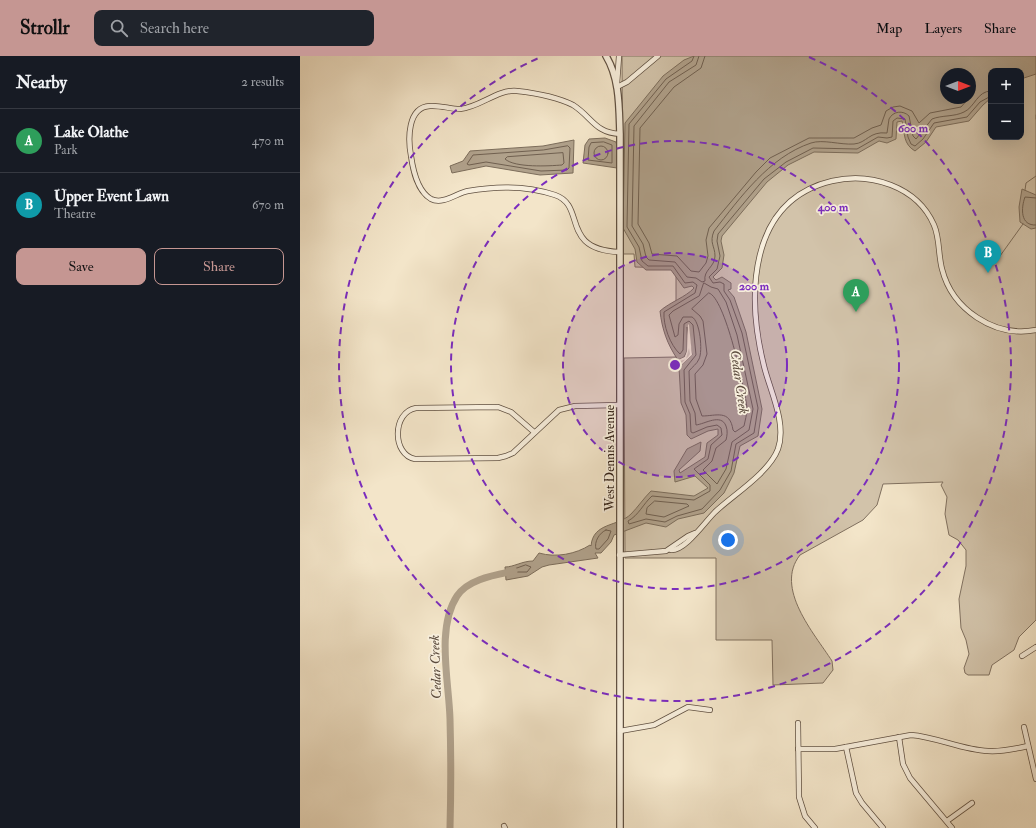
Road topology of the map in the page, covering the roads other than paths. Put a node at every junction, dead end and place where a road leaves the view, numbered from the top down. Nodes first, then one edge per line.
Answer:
1 (606, 56) edge
2 (619, 56) edge
3 (658, 56) edge
4 (617, 87) junction
5 (620, 134) junction
6 (619, 252) junction
7 (1036, 330) edge
8 (619, 405) junction
9 (534, 432) junction
10 (619, 555) junction
11 (1036, 647) edge
12 (1022, 656) dead end
13 (710, 710) dead end
14 (798, 723) dead end
15 (1024, 727) dead end
16 (620, 731) junction
17 (899, 737) junction
18 (1028, 746) junction
19 (846, 747) junction
20 (798, 749) junction
21 (1036, 779) edge
22 (972, 803) dead end
23 (948, 821) junction
24 (620, 828) edge
25 (815, 828) edge
26 (883, 828) edge
27 (952, 828) edge

1 - 4 street, West Dennis Avenue
2 - 4 street
3 - 4 street
4 - 5 street, West Dennis Avenue
5 - 6 street, West Dennis Avenue
5 - 6 street
6 - 8 street, West Dennis Avenue
7 - 10 street
8 - 9 street
8 - 10 street, West Dennis Avenue
9 - 9 street
10 - 16 street, West Dennis Avenue
11 - 12 street
13 - 16 street
14 - 20 street
15 - 18 street
16 - 24 street, West Dennis Avenue
17 - 18 street
17 - 19 street
17 - 23 street
18 - 21 street
19 - 20 street
19 - 26 street
20 - 25 street
22 - 23 street
23 - 27 street

